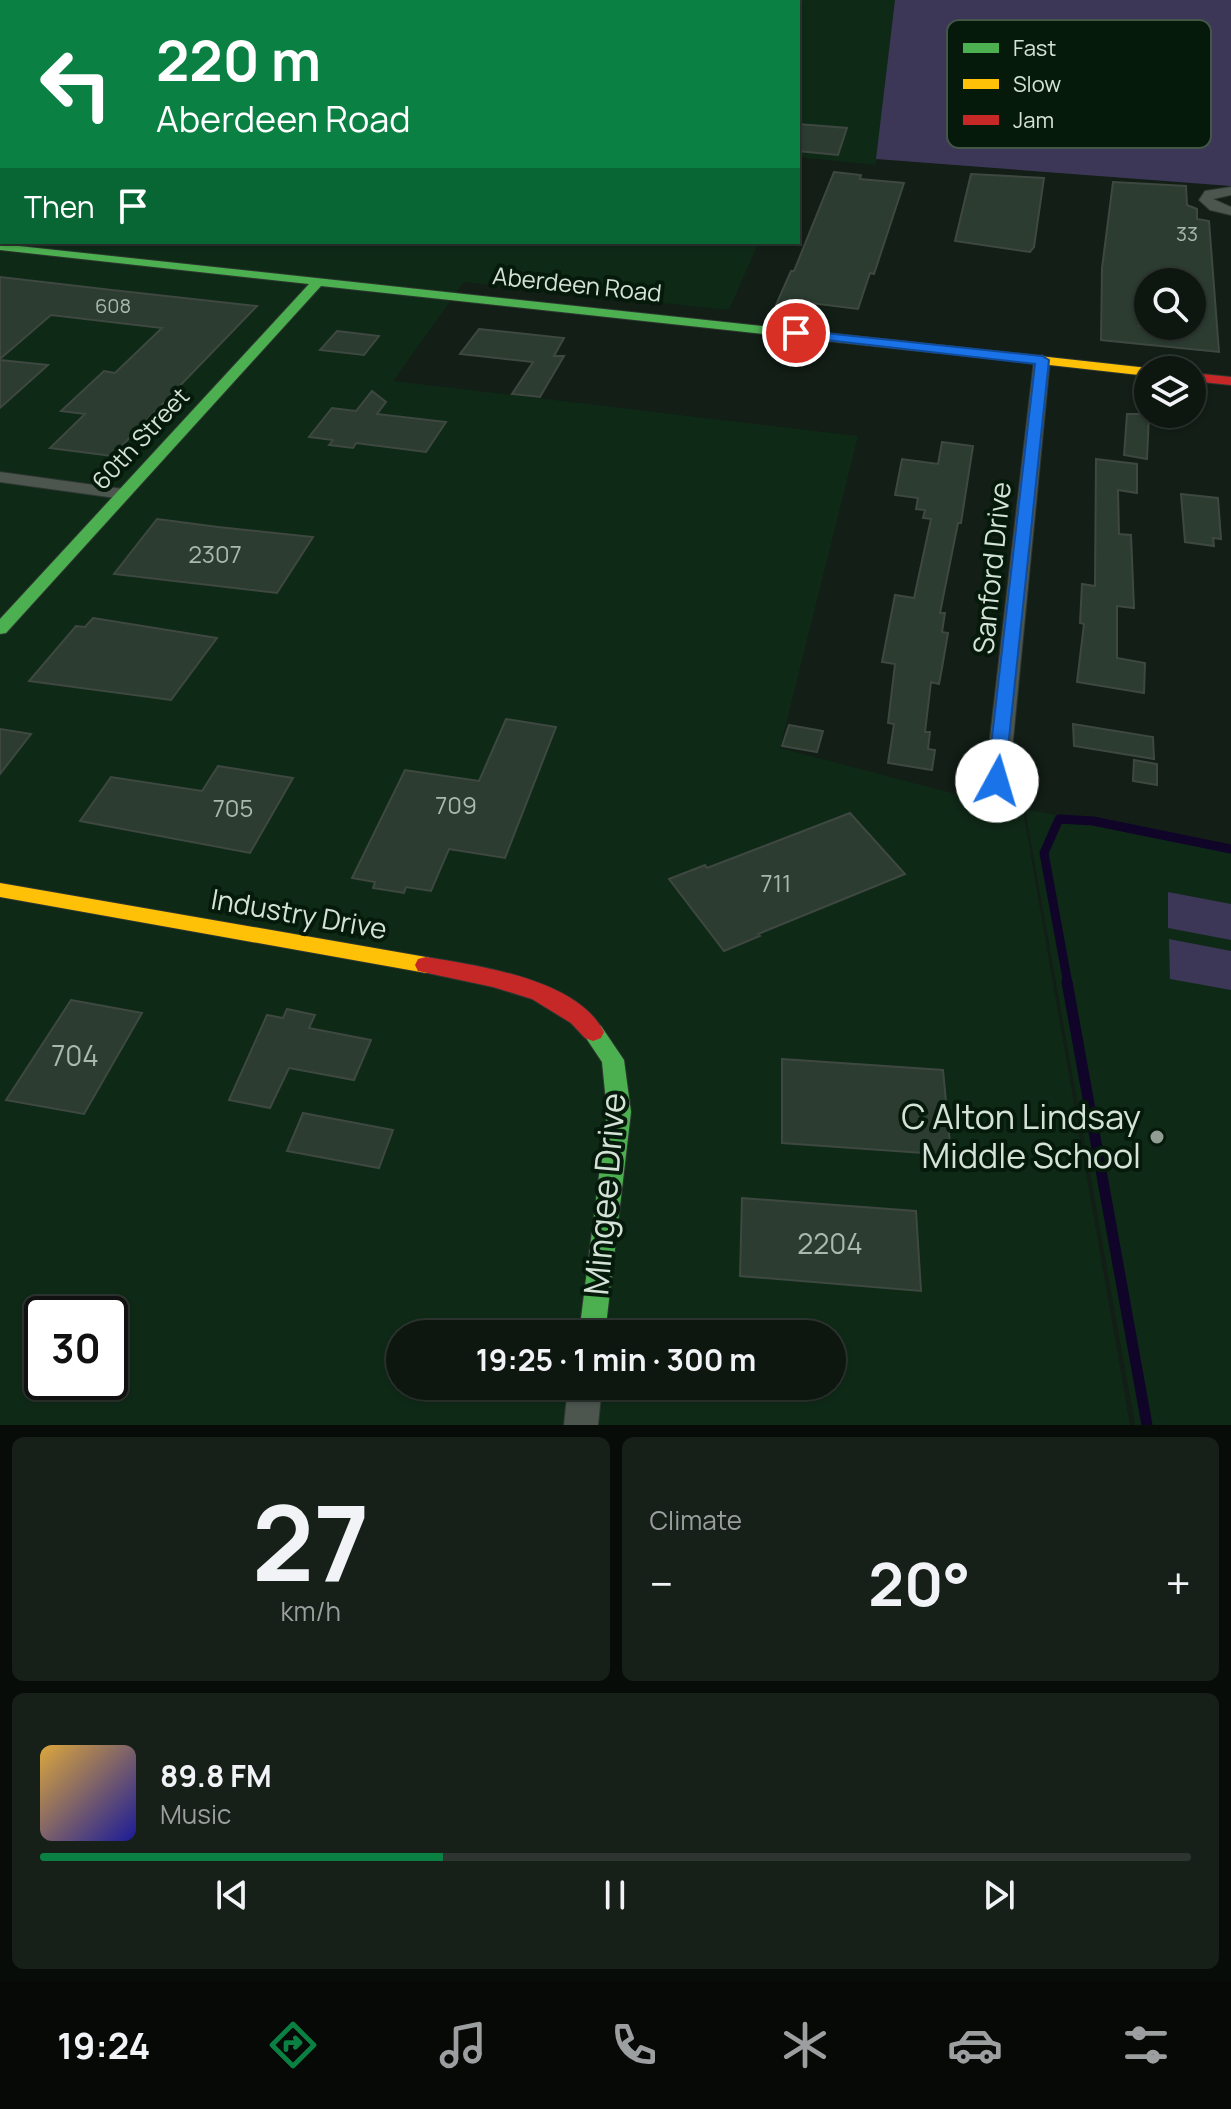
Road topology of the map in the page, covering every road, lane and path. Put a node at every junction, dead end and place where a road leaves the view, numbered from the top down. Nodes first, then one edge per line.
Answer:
1 (1231, 191) edge
2 (1231, 211) edge
3 (0, 247) edge
4 (319, 281) junction
5 (1042, 360) junction
6 (1134, 370) edge
7 (1206, 378) edge
8 (1231, 381) edge
9 (0, 477) edge
10 (123, 494) junction
11 (0, 629) edge
12 (997, 781) dead end
13 (0, 890) edge
14 (581, 1015) joint
15 (594, 1320) edge
16 (584, 1400) edge
17 (581, 1425) edge

1 - 2 street
3 - 4 main road, Aberdeen Road
4 - 5 main road, Aberdeen Road
4 - 10 main road, 60th Street
5 - 6 main road, Aberdeen Road
5 - 12 street, Sanford Drive
7 - 8 main road
9 - 10 street
10 - 11 main road, 60th Street
13 - 14 main road, Industry Drive
14 - 15 main road, Mingee Drive
16 - 17 street

